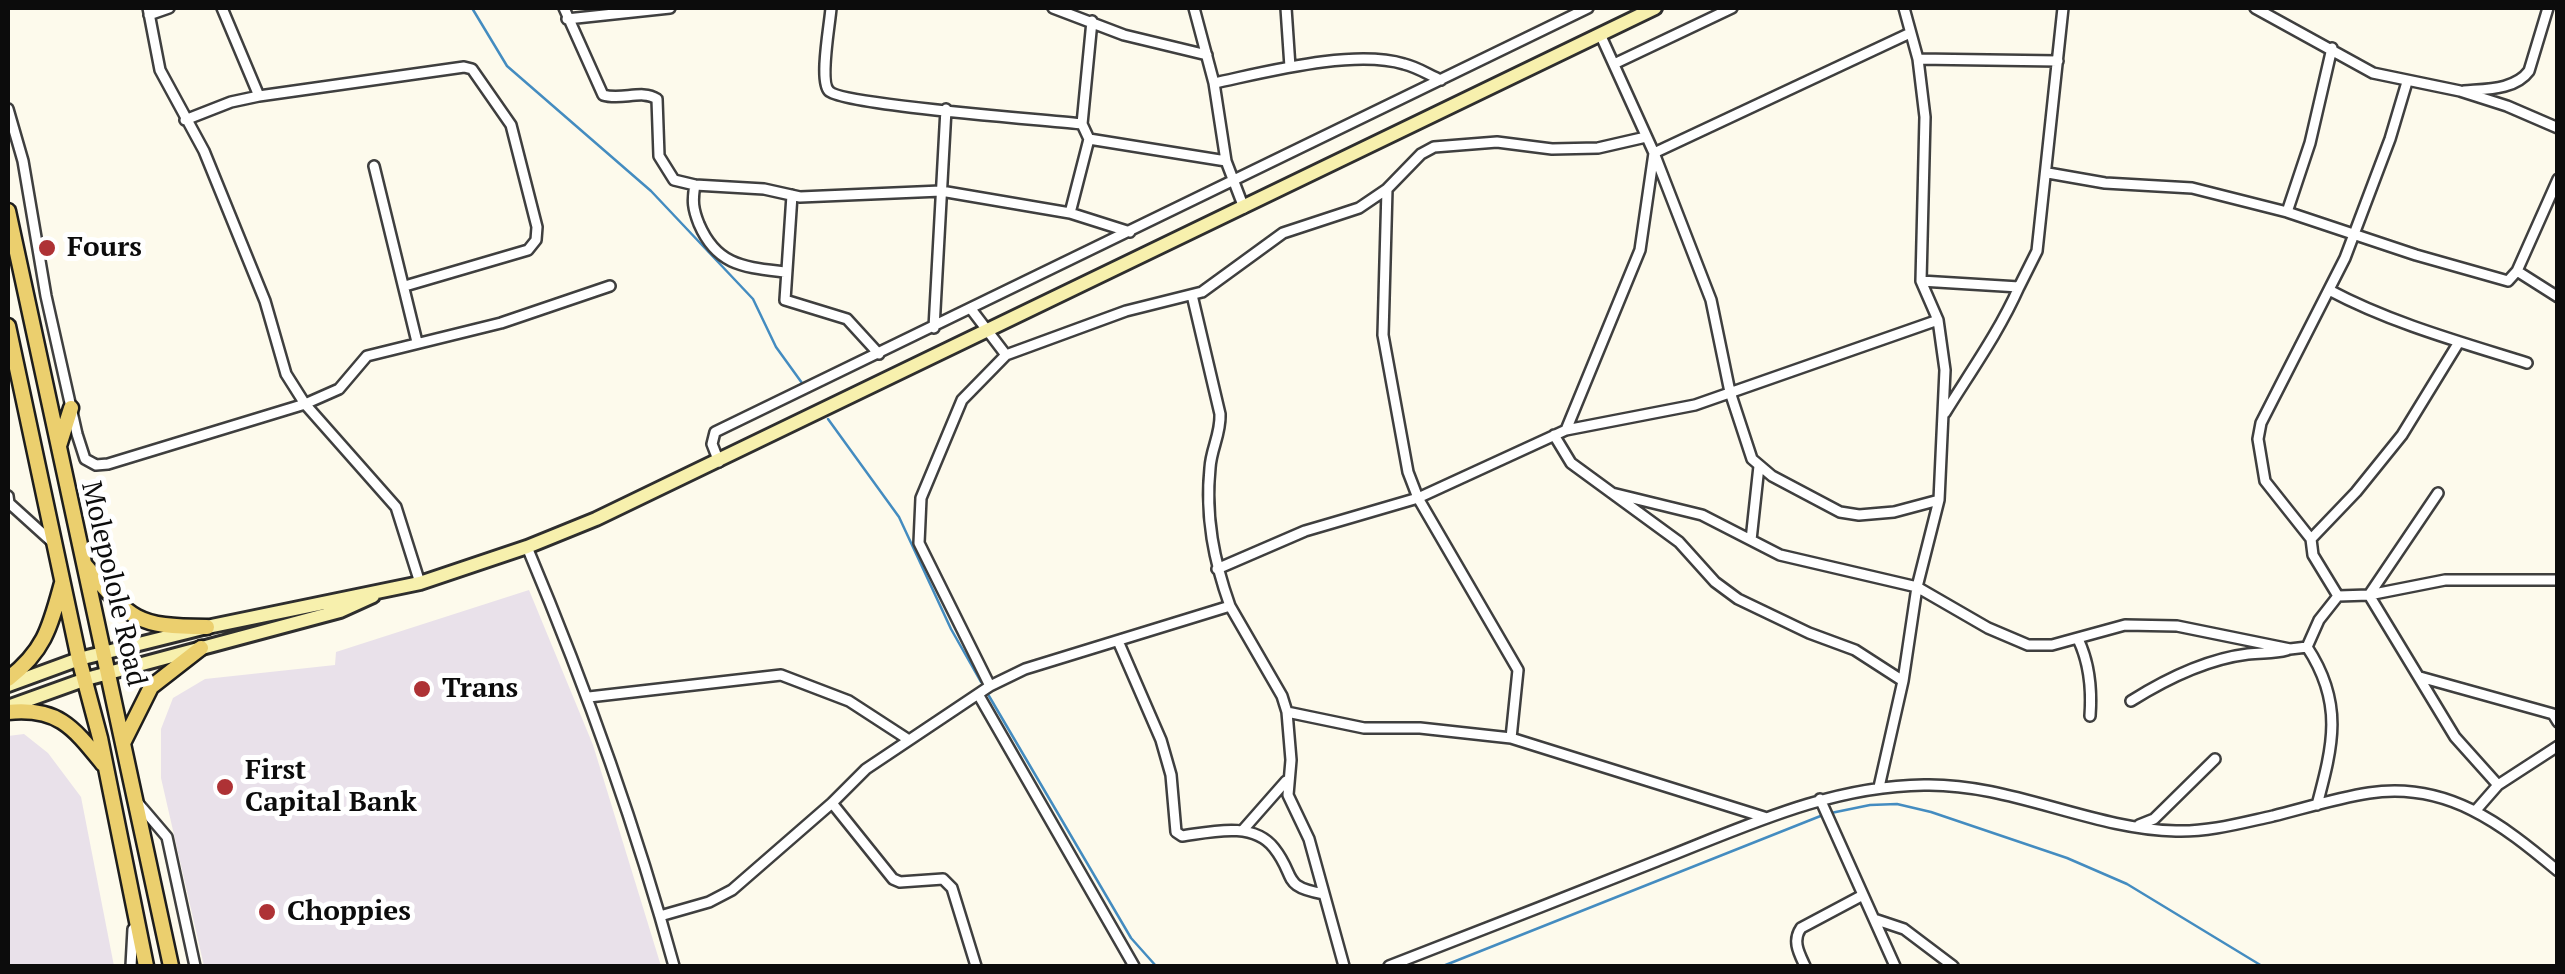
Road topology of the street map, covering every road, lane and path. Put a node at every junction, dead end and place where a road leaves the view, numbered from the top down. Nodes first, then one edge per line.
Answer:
1 (169, 8) edge
2 (222, 8) edge
3 (670, 8) edge
4 (831, 8) edge
5 (1053, 8) edge
6 (1194, 8) edge
7 (1286, 8) edge
8 (1588, 8) edge
9 (1655, 8) edge
10 (1732, 8) edge
11 (1904, 8) edge
12 (2064, 8) edge
13 (2255, 8) edge
14 (2548, 8) edge
15 (148, 11) edge
16 (566, 13) edge
17 (1092, 21) junction
18 (1600, 34) junction
19 (1908, 34) junction
20 (2332, 48) junction
21 (1207, 55) junction
22 (1918, 59) junction
23 (2058, 61) junction
24 (1614, 64) junction
25 (1290, 67) junction
26 (1441, 80) junction
27 (2407, 82) junction
28 (1214, 83) junction
29 (2460, 91) junction
30 (258, 96) junction
31 (946, 109) junction
32 (8, 110) edge
33 (185, 120) junction
34 (1082, 124) junction
35 (2558, 128) edge
36 (1646, 137) junction
37 (1089, 139) junction
38 (1654, 154) junction
39 (1226, 161) junction
40 (374, 166) dead end
41 (2048, 173) junction
42 (2558, 179) edge
43 (1236, 182) junction
44 (696, 185) junction
45 (1387, 189) junction
46 (941, 191) junction
47 (792, 195) junction
48 (1244, 208) junction
49 (8, 212) edge
50 (2287, 212) junction
51 (1070, 213) junction
52 (34, 228) junction
53 (1130, 232) junction
54 (10, 233) edge
55 (2354, 235) junction
56 (2517, 271) junction
57 (785, 272) junction
58 (1921, 281) junction
59 (405, 286) junction
60 (610, 286) dead end
61 (2020, 287) junction
62 (2330, 290) junction
63 (1192, 295) junction
64 (2558, 297) edge
65 (971, 310) junction
66 (1938, 320) junction
67 (8, 326) edge
68 (934, 328) junction
69 (987, 332) junction
70 (417, 342) junction
71 (2459, 342) junction
72 (879, 354) junction
73 (1006, 356) junction
74 (2526, 363) dead end
75 (1730, 392) junction
76 (305, 404) junction
77 (71, 408) junction
78 (1944, 416) junction
79 (1566, 430) junction
80 (1554, 434) junction
81 (58, 448) junction
82 (719, 462) junction
83 (1759, 466) junction
84 (2438, 493) dead end
85 (1612, 494) junction
86 (1418, 498) junction
87 (8, 499) edge
88 (1940, 500) junction
89 (2312, 539) junction
90 (1751, 540) junction
91 (57, 546) junction
92 (527, 548) junction
93 (82, 561) junction
94 (1217, 569) junction
95 (2558, 580) edge
96 (62, 581) junction
97 (420, 582) junction
98 (1918, 587) junction
99 (380, 593) junction
100 (2369, 595) junction
101 (2338, 596) junction
102 (1230, 606) junction
103 (207, 627) junction
104 (2078, 639) junction
105 (1118, 641) junction
106 (2307, 647) junction
107 (202, 648) junction
108 (2290, 649) junction
109 (103, 653) junction
110 (79, 659) junction
111 (107, 674) junction
112 (2420, 677) junction
113 (86, 679) junction
114 (1903, 681) junction
115 (8, 682) edge
116 (990, 686) junction
117 (978, 694) junction
118 (589, 697) junction
119 (2131, 701) dead end
120 (8, 710) edge
121 (1288, 712) junction
122 (2090, 716) dead end
123 (2558, 722) edge
124 (1511, 738) junction
125 (909, 740) junction
126 (124, 741) junction
127 (2558, 746) edge
128 (2216, 758) dead end
129 (106, 769) junction
130 (1287, 780) junction
131 (1879, 786) junction
132 (2498, 786) junction
133 (1820, 799) junction
134 (136, 801) junction
135 (832, 803) junction
136 (2317, 805) junction
137 (2477, 809) junction
138 (1767, 818) junction
139 (2136, 826) junction
140 (1242, 831) junction
141 (2558, 871) edge
142 (1324, 894) junction
143 (1863, 895) junction
144 (134, 912) junction
145 (660, 916) junction
146 (1874, 919) junction
147 (130, 966) edge
148 (146, 966) edge
149 (171, 966) edge
150 (195, 966) edge
151 (674, 966) edge
152 (976, 966) edge
153 (1134, 966) edge
154 (1344, 966) edge
155 (1389, 966) edge
156 (1805, 966) edge
157 (1895, 966) edge
158 (1953, 966) edge

1 - 15 street
2 - 30 street
3 - 16 street
4 - 31 street
5 - 17 street
6 - 21 street
7 - 25 street
8 - 26 street
9 - 18 main road
10 - 24 street
11 - 19 street
12 - 23 street
13 - 20 street
14 - 29 street
15 - 33 street
16 - 44 street
17 - 21 street
17 - 34 street
18 - 24 street
18 - 48 main road
19 - 22 street
19 - 38 street
20 - 27 street
20 - 50 street
21 - 28 street
22 - 23 street
22 - 58 street
23 - 41 street
24 - 36 street
25 - 26 street
25 - 28 street
26 - 43 street
27 - 29 street
27 - 55 street
28 - 39 street
29 - 35 street
30 - 33 street
30 - 59 street
31 - 34 street
31 - 46 street
32 - 52 street
33 - 76 street
34 - 37 street
36 - 38 street
36 - 45 street
37 - 39 street
37 - 51 street
38 - 75 street
38 - 79 street
39 - 43 street
40 - 59 street
41 - 50 street
41 - 61 street
42 - 56 street
43 - 48 street
43 - 53 street
44 - 47 street
44 - 57 street
45 - 63 street
45 - 86 street
46 - 47 street
46 - 51 street
46 - 68 street
47 - 57 street
48 - 69 main road
49 - 54 main road, Molepolole Road
50 - 55 street
51 - 53 street
52 - 54 street
52 - 77 street
53 - 65 street
54 - 81 main road, Molepolole Road
55 - 56 street
55 - 62 street
56 - 64 street
57 - 72 street
58 - 61 street
58 - 66 street
59 - 70 street
60 - 70 street
61 - 78 street
62 - 71 street
62 - 89 street
63 - 73 street
63 - 94 street
65 - 68 street
65 - 69 street
66 - 75 street
66 - 78 street
67 - 91 main road, Molepolole Road
68 - 72 street
69 - 73 street
69 - 82 main road
70 - 76 street
71 - 74 street
71 - 89 street
72 - 82 street
73 - 116 street
75 - 79 street
75 - 83 street
76 - 77 street
76 - 97 street
77 - 81 main road
78 - 88 street
79 - 80 street
80 - 85 street
80 - 86 street
81 - 93 main road, Molepolole Road
82 - 92 main road
83 - 88 street
83 - 90 street
84 - 100 street
85 - 90 street
85 - 114 street
86 - 94 street
86 - 124 street
87 - 91 street
88 - 98 street
89 - 101 street
90 - 98 street
91 - 96 main road, Molepolole Road
92 - 97 main road
92 - 118 street
93 - 103 main road
93 - 109 main road, Molepolole Road
94 - 102 street
95 - 100 street
96 - 110 main road, Molepolole Road
96 - 115 main road
97 - 99 main road
98 - 104 street
98 - 114 street
99 - 103 main road
99 - 107 main road
100 - 101 street
100 - 112 street
101 - 106 street
102 - 105 street
102 - 121 street
103 - 109 main road
104 - 108 street
104 - 122 street
105 - 116 street
105 - 140 street
106 - 108 street
106 - 136 street
107 - 111 main road
107 - 126 main road
108 - 119 street
109 - 110 main road
109 - 111 main road, Molepolole Road
110 - 113 main road, Molepolole Road
110 - 115 main road
111 - 113 main road
111 - 126 main road, Molepolole Road
112 - 123 street
112 - 132 street
113 - 120 main road
113 - 129 main road, Molepolole Road
114 - 131 street
116 - 117 street
117 - 125 street
117 - 153 street
118 - 125 street
118 - 145 street
120 - 129 main road
121 - 124 street
121 - 130 street
124 - 138 street
125 - 135 street
126 - 134 main road, Molepolole Road
127 - 132 street
128 - 139 street
129 - 144 main road, Molepolole Road
130 - 140 street
130 - 142 street
131 - 133 street
131 - 139 street
132 - 137 street
133 - 138 street
133 - 143 street
134 - 149 main road, Molepolole Road
134 - 150 street
135 - 145 street
135 - 152 street
136 - 137 street
136 - 139 street
137 - 141 street
138 - 155 street
140 - 142 street
142 - 154 street
143 - 146 street
143 - 156 street
144 - 147 street
144 - 148 main road, Molepolole Road
145 - 151 street
146 - 157 street
146 - 158 street

